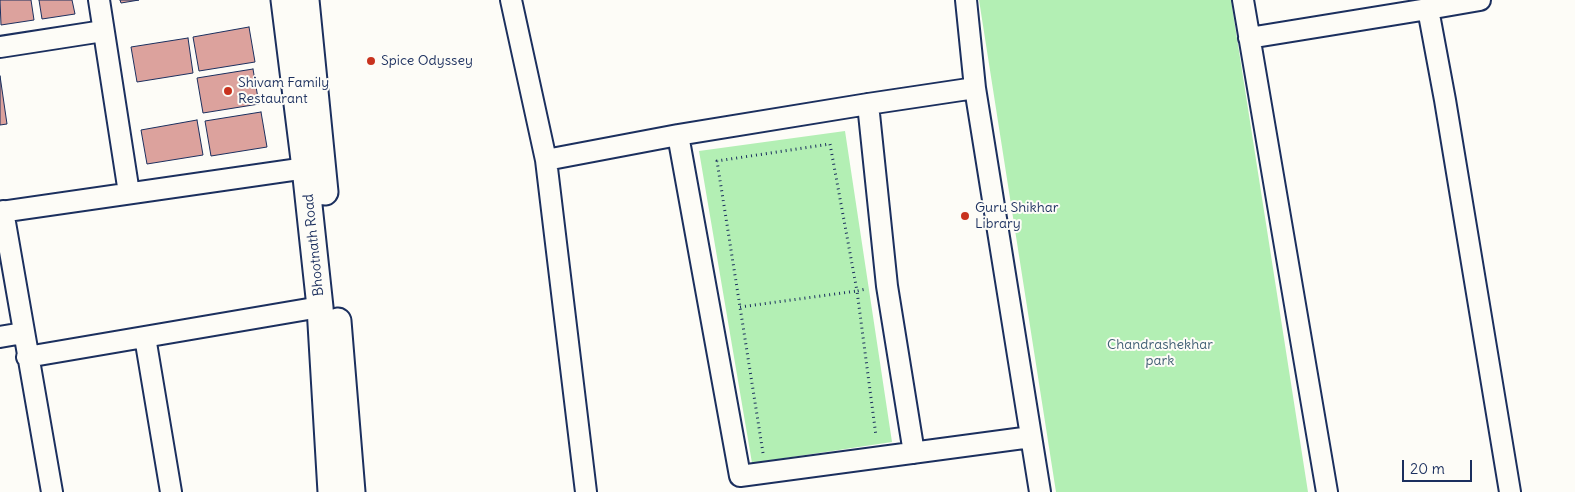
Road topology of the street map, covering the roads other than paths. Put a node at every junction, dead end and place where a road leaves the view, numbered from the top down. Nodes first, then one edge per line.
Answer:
1 (98, 0) edge
2 (284, 0) edge
3 (306, 0) edge
4 (511, 0) edge
5 (966, 0) edge
6 (1243, 0) edge
7 (1480, 0) edge
8 (1428, 9) junction
9 (103, 31) junction
10 (1249, 38) junction
11 (0, 47) edge
12 (975, 88) junction
13 (868, 104) junction
14 (678, 135) junction
15 (546, 160) junction
16 (314, 167) junction
17 (129, 193) junction
18 (2, 211) edge
19 (320, 307) junction
20 (23, 333) junction
21 (0, 337) edge
22 (145, 337) junction
23 (27, 357) junction
24 (1031, 437) junction
25 (914, 453) junction
26 (741, 484) edge
27 (52, 492) edge
28 (171, 492) edge
29 (331, 492) edge
30 (352, 492) edge
31 (586, 492) edge
32 (1040, 492) edge
33 (1327, 492) edge
34 (1510, 492) edge

1 - 9 street
2 - 16 street, Bhootnath Road
3 - 16 street, Bhootnath Road
4 - 15 street
5 - 12 street
6 - 10 street
7 - 8 street
8 - 10 street
8 - 34 street
9 - 11 street
9 - 17 street
10 - 33 street
12 - 13 street
12 - 24 street
13 - 14 street
13 - 25 street
14 - 15 street
14 - 26 street
15 - 31 street
16 - 17 street
16 - 19 street, Bhootnath Road
16 - 30 street, Bhootnath Road
17 - 18 street
18 - 20 street
19 - 22 street
19 - 29 street, Bhootnath Road
20 - 21 street
20 - 23 street
22 - 23 street
22 - 28 street
23 - 27 street
24 - 25 street
24 - 32 street
25 - 26 street

